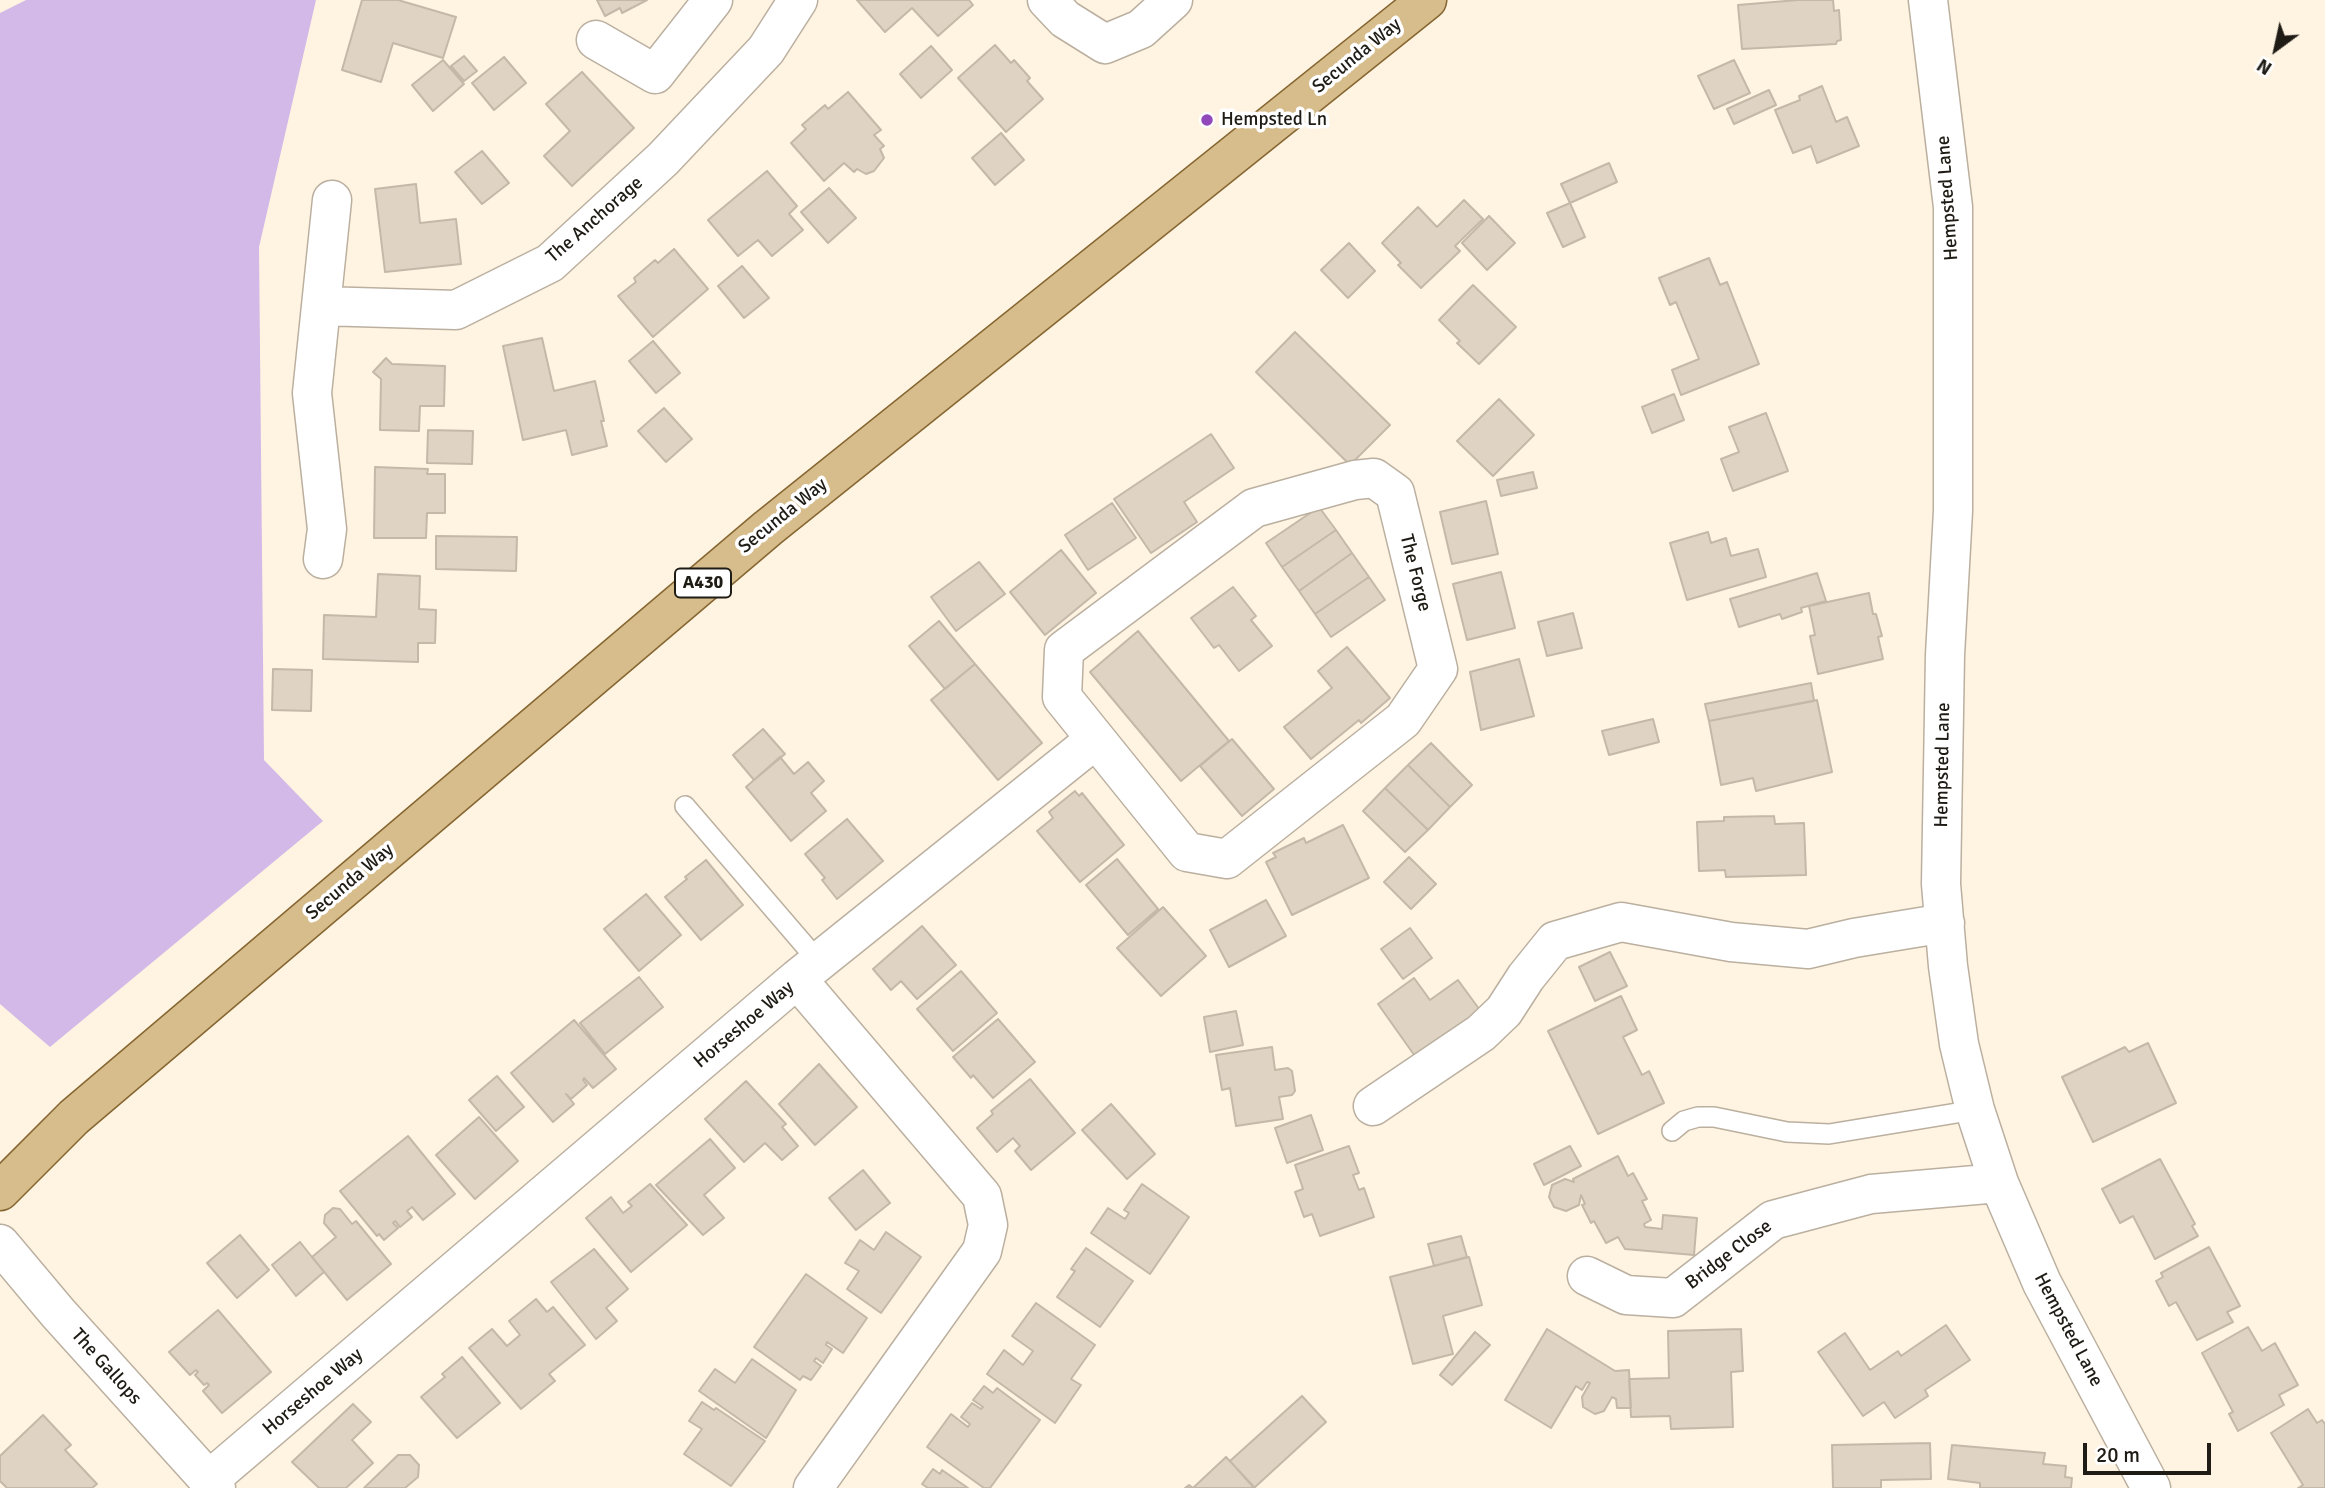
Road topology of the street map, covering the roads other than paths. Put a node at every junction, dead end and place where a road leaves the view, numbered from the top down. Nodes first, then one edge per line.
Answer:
1 (713, 0) edge
2 (798, 0) edge
3 (1048, 0) edge
4 (1172, 0) edge
5 (1427, 0) edge
6 (1928, 0) edge
7 (596, 40) dead end
8 (332, 200) dead end
9 (321, 306) junction
10 (323, 559) dead end
11 (1096, 738) junction
12 (685, 806) dead end
13 (1945, 923) junction
14 (808, 970) junction
15 (1373, 1107) dead end
16 (1975, 1110) junction
17 (1672, 1131) dead end
18 (1999, 1183) junction
19 (0, 1191) edge
20 (0, 1244) edge
21 (1587, 1276) dead end
22 (213, 1484) edge
23 (813, 1488) edge
24 (2151, 1488) edge

1 - 7 street
2 - 9 street, The Anchorage
3 - 4 street
5 - 19 main road, Secunda Way / A430
6 - 13 street, Hempsted Lane
8 - 9 street
9 - 10 street
11 - 11 street, The Forge
11 - 14 street
12 - 14 lane
13 - 15 street
13 - 16 street, Hempsted Lane
14 - 22 street, Horseshoe Way
14 - 23 street, Horseshoe Way
16 - 17 lane
16 - 18 street, Hempsted Lane
18 - 21 street, Bridge Close
18 - 24 street, Hempsted Lane
20 - 22 street, The Gallops

